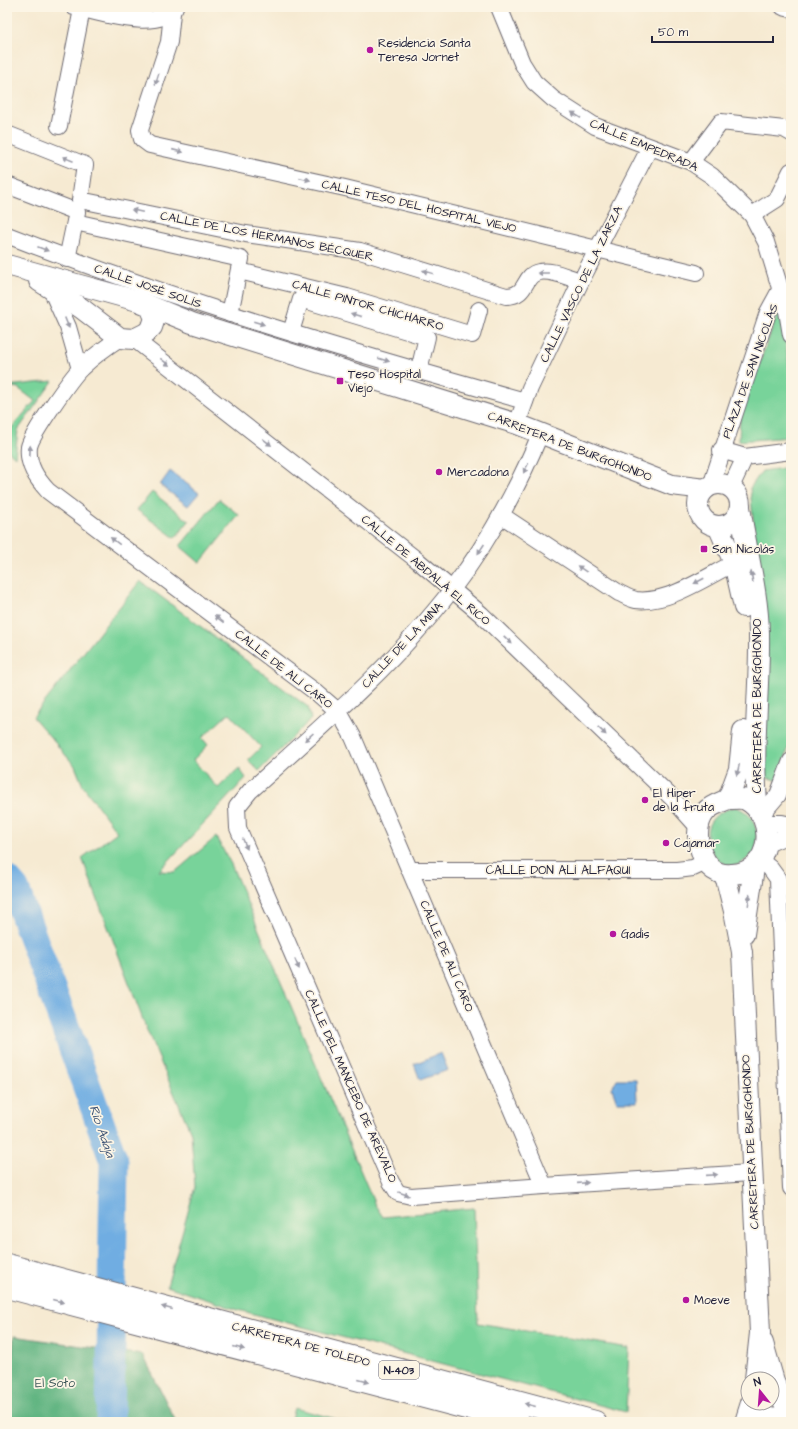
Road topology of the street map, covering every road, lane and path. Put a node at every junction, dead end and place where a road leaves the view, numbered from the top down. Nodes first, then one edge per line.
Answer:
1 (499, 7) edge
2 (783, 7) edge
3 (78, 8) edge
4 (791, 9) edge
5 (174, 10) edge
6 (59, 126) dead end
7 (791, 133) edge
8 (7, 134) edge
9 (650, 147) junction
10 (691, 162) junction
11 (791, 171) edge
12 (7, 185) edge
13 (78, 211) junction
14 (752, 215) junction
15 (7, 235) edge
16 (597, 248) junction
17 (67, 259) junction
18 (240, 265) junction
19 (14, 267) edge
20 (696, 272) dead end
21 (581, 281) junction
22 (50, 287) junction
23 (786, 290) edge
24 (107, 293) junction
25 (150, 306) junction
26 (479, 310) dead end
27 (230, 314) junction
28 (96, 320) junction
29 (192, 323) junction
30 (152, 327) junction
31 (291, 332) junction
32 (791, 335) edge
33 (127, 338) junction
34 (80, 369) junction
35 (419, 370) junction
36 (525, 401) junction
37 (517, 424) junction
38 (541, 432) junction
39 (721, 450) junction
40 (791, 451) edge
41 (745, 457) junction
42 (731, 487) junction
43 (705, 494) junction
44 (740, 507) junction
45 (501, 515) junction
46 (718, 526) junction
47 (734, 563) junction
48 (452, 589) junction
49 (339, 712) junction
50 (791, 761) edge
51 (728, 799) junction
52 (237, 807) joint
53 (762, 816) junction
54 (791, 825) edge
55 (698, 826) junction
56 (791, 834) edge
57 (760, 858) junction
58 (706, 862) junction
59 (410, 870) junction
60 (725, 875) junction
61 (742, 952) junction
62 (751, 1173) junction
63 (544, 1186) junction
64 (791, 1188) edge
65 (7, 1266) edge
66 (19, 1283) edge
67 (203, 1328) junction
68 (760, 1333) junction
69 (756, 1371) edge
70 (748, 1411) edge
71 (791, 1418) edge
72 (518, 1422) edge
73 (595, 1422) edge
74 (745, 1422) edge
75 (749, 1422) edge
76 (790, 1422) edge

9 -> 1 street, CALLE EMPEDRADA
2 - 4 street
3 - 5 street
3 - 6 street
5 -> 16 street, CALLE TESO DEL HOSPITAL VIEJO
7 - 10 street
13 -> 8 street
9 - 10 street, CALLE EMPEDRADA
9 - 16 street, CALLE VASCO DE LA ZARZA
10 - 14 street, CALLE EMPEDRADA
11 - 14 street
12 - 13 street, CALLE DE LOS HERMANOS BÉCQUER
13 - 17 street
13 - 18 street, CALLE PINTOR CHICHARRO
21 -> 13 street, CALLE DE LOS HERMANOS BÉCQUER
14 - 23 street, CALLE EMPEDRADA
15 -> 17 street, CALLE JOSÉ SOLÍS
16 - 20 street, CALLE TESO DEL HOSPITAL VIEJO
16 - 21 street, CALLE VASCO DE LA ZARZA
17 - 27 street, CALLE JOSÉ SOLÍS
18 - 26 street, CALLE PINTOR CHICHARRO
18 - 27 street
19 - 22 main road
19 - 24 main road
21 - 36 street, CALLE VASCO DE LA ZARZA
22 - 28 main road
22 -> 34 street
23 - 32 street, PLAZA DE SAN NICOLÁS
23 - 39 street, PLAZA DE SAN NICOLÁS
24 - 25 main road
24 - 28 main road
25 - 29 main road, CARRETERA DE BURGOHONDO
25 - 30 main road
27 -> 31 street, CALLE JOSÉ SOLÍS
28 - 33 main road
29 - 30 main road, CARRETERA DE BURGOHONDO
29 - 37 main road, CARRETERA DE BURGOHONDO
30 - 33 main road
31 -> 35 street, CALLE JOSÉ SOLÍS
35 -> 31 street
33 - 34 street, CALLE DE ALÍ CARO
33 -> 48 street, CALLE DE ABDALÁ EL RICO
49 -> 34 street, CALLE DE ALÍ CARO
35 - 36 street, CALLE JOSÉ SOLÍS
36 - 37 street, CALLE VASCO DE LA ZARZA
37 - 38 main road, CARRETERA DE BURGOHONDO
38 - 43 main road, CARRETERA DE BURGOHONDO
38 -> 45 street, CALLE DE LA MINA
39 - 41 street, PLAZA DE SAN NICOLÁS
39 - 43 street, PLAZA DE SAN NICOLÁS
40 - 41 street, PLAZA DE SAN NICOLÁS
41 - 42 street
42 - 43 main road
42 - 44 main road
43 - 46 main road
44 - 46 main road
53 -> 44 main road, CARRETERA DE BURGOHONDO
47 -> 45 street
45 -> 48 street, CALLE DE LA MINA
46 - 47 main road, CARRETERA DE BURGOHONDO
47 -> 51 main road, CARRETERA DE BURGOHONDO
48 - 49 street, CALLE DE LA MINA
48 -> 55 street, CALLE DE ABDALÁ EL RICO
49 -> 52 street, CALLE DE LA MINA
49 - 59 street, CALLE DE ALÍ CARO
50 - 53 street
51 - 53 main road
51 - 55 main road
52 -> 63 street, CALLE DEL MANCEBO DE ARÉVALO
53 - 54 street
53 - 57 main road
55 - 58 main road
56 - 57 street
57 - 60 main road
61 -> 57 main road, CARRETERA DE BURGOHONDO
57 - 64 street
58 - 59 street, CALLE DON ALÍ ALFAQUI
58 - 60 main road
59 - 63 street, CALLE DE ALÍ CARO
60 - 61 main road, CARRETERA DE BURGOHONDO
61 - 62 main road, CARRETERA DE BURGOHONDO
63 -> 62 street, CALLE DEL MANCEBO DE ARÉVALO
62 - 68 main road, CARRETERA DE BURGOHONDO
65 - 66 highway, CARRETERA DE TOLEDO / N-403
66 - 67 highway, CARRETERA DE TOLEDO / N-403
67 -> 72 highway, CARRETERA DE TOLEDO / N-403
73 -> 67 highway, CARRETERA DE TOLEDO / N-403
68 - 69 main road, CARRETERA DE BURGOHONDO
68 - 71 main road, CARRETERA DE BURGOHONDO
70 - 74 main road
75 - 76 highway

